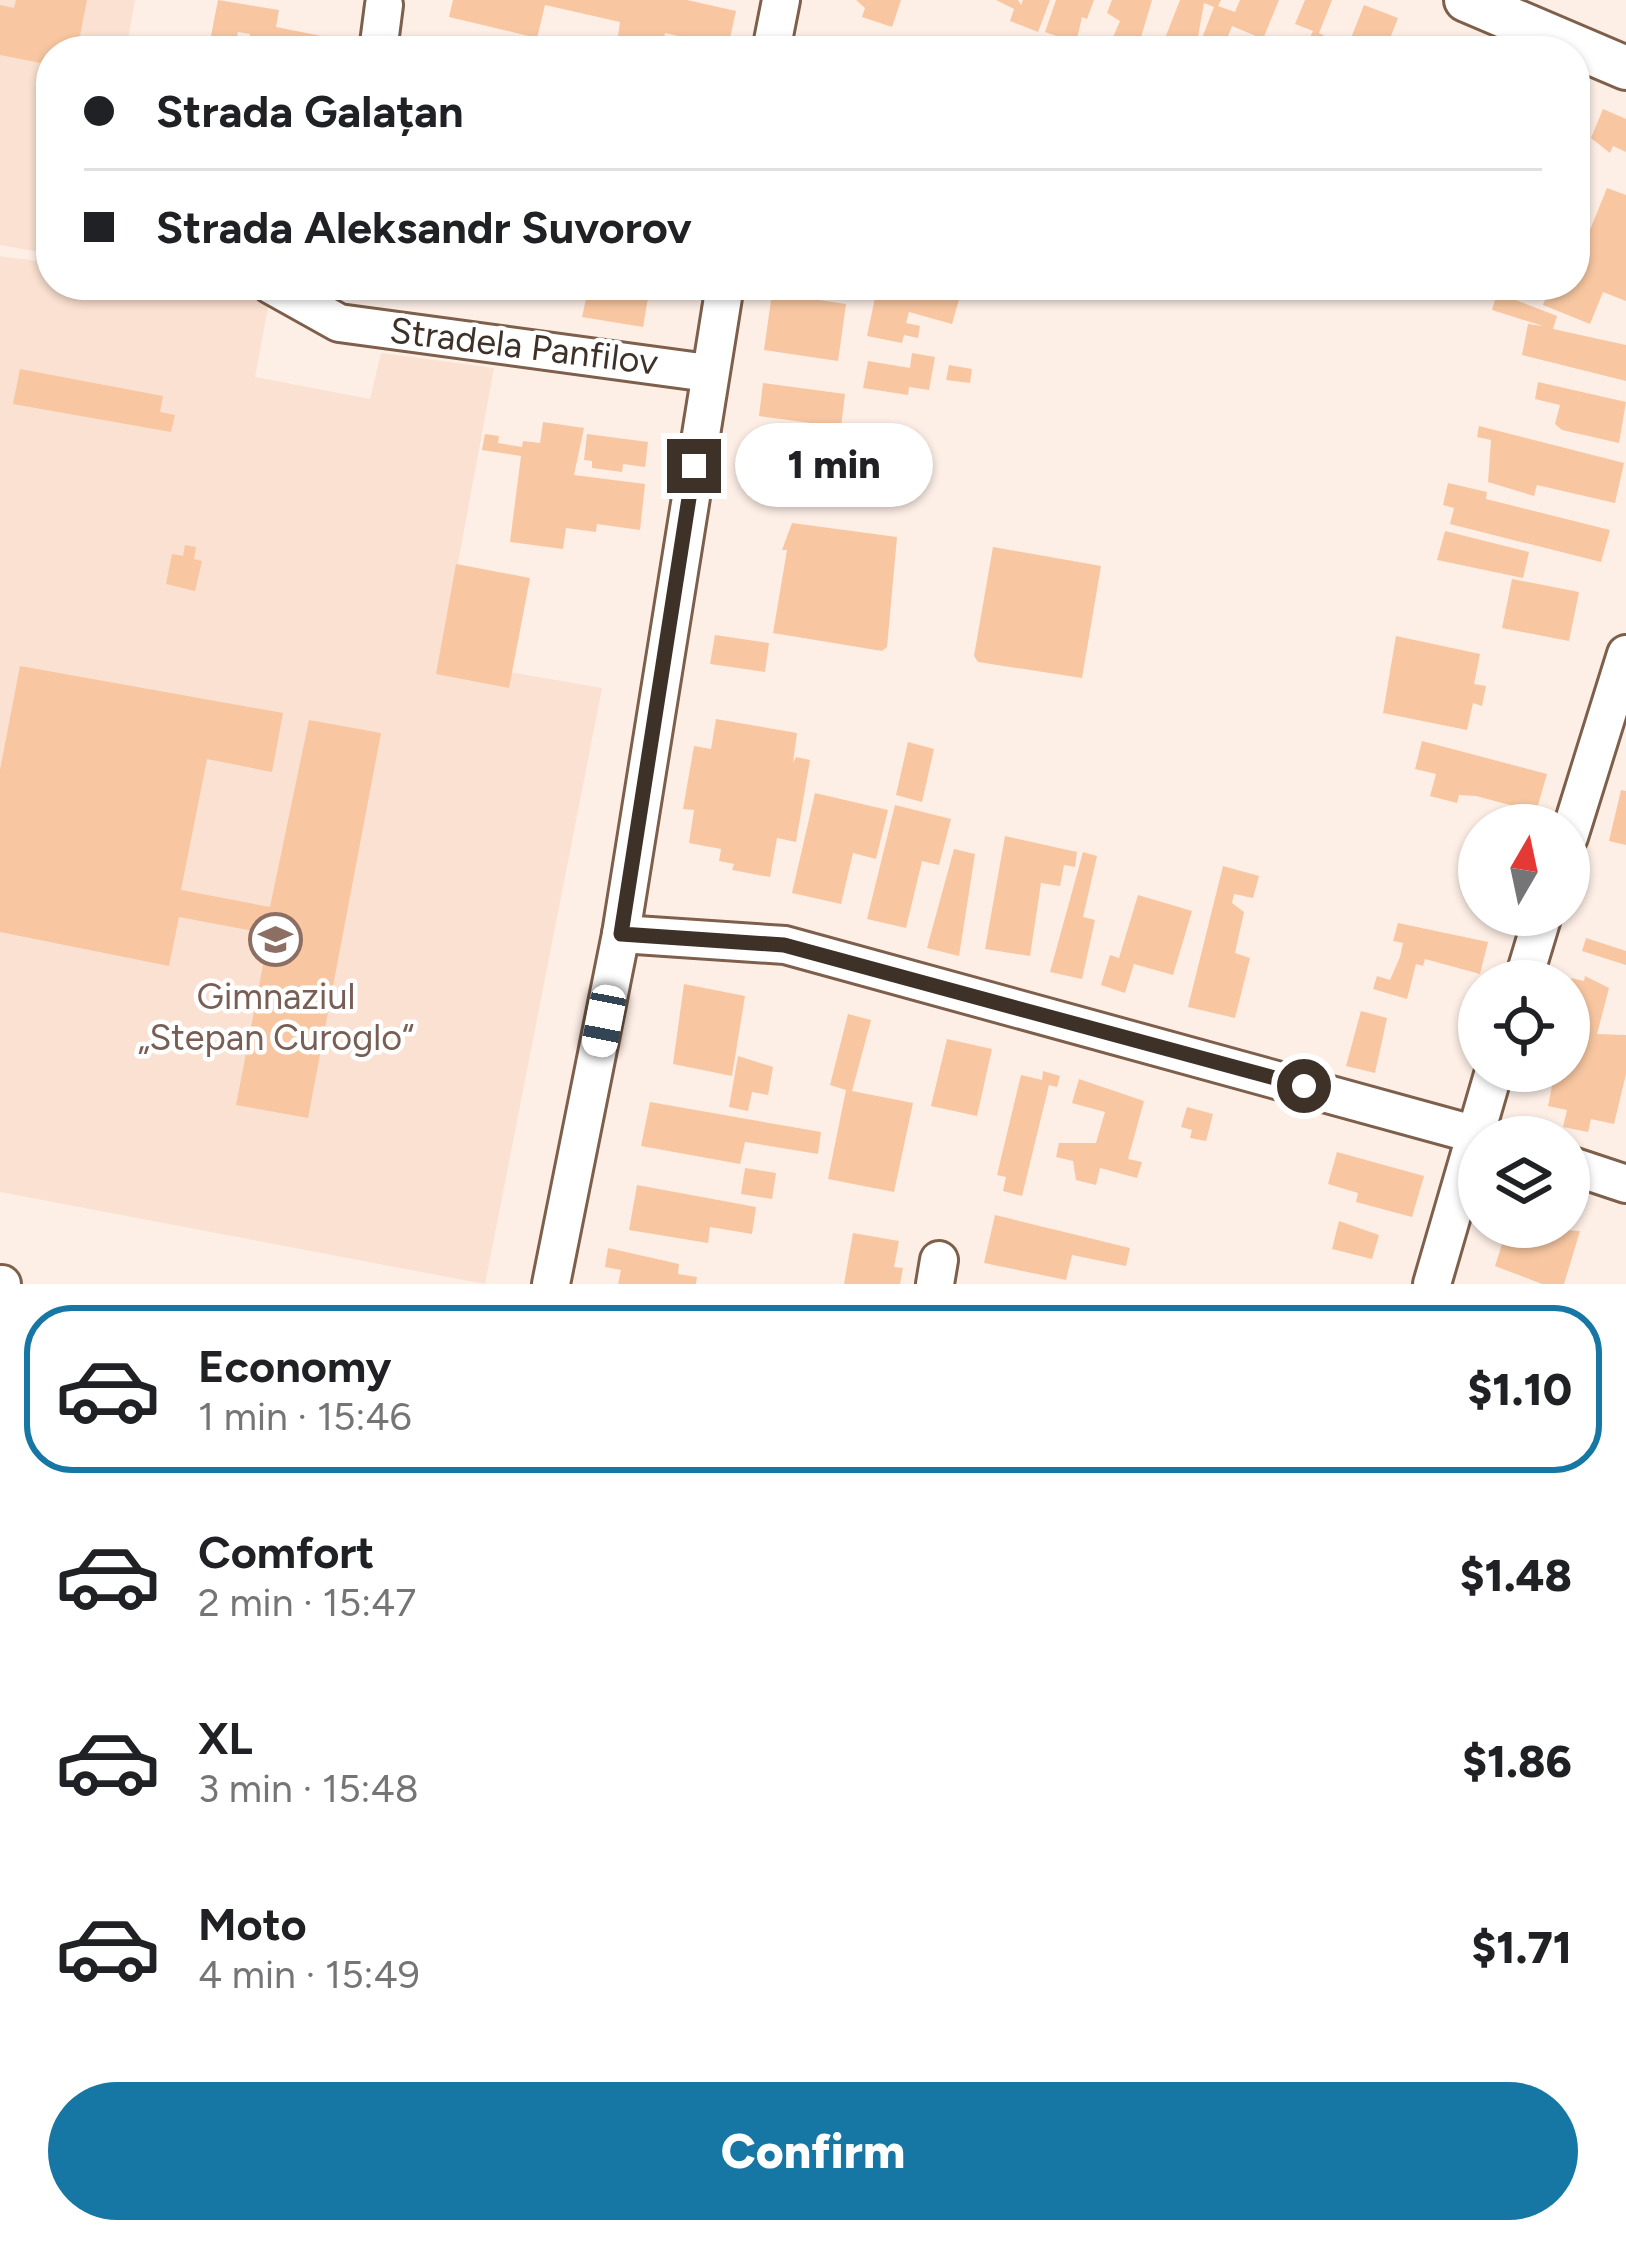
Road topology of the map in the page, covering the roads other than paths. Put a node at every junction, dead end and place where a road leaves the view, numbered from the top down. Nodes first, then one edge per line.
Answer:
1 (781, 0) edge
2 (1466, 0) edge
3 (384, 5) dead end
4 (380, 36) edge
5 (774, 36) edge
6 (1551, 36) edge
7 (1590, 53) edge
8 (1626, 68) edge
9 (298, 300) edge
10 (342, 300) edge
11 (722, 300) edge
12 (339, 323) junction
13 (708, 373) junction
14 (1626, 654) edge
15 (1579, 804) edge
16 (621, 934) junction
17 (1458, 1130) edge
18 (1590, 1172) edge
19 (1626, 1184) edge
20 (1458, 1204) edge
21 (551, 1284) edge
22 (1432, 1284) edge

1 - 5 street
2 - 6 street
3 - 4 street
7 - 8 street
9 - 12 street, Stradela Panfilov
10 - 12 street, Stradela Panfilov
11 - 13 street
12 - 13 street, Stradela Panfilov
13 - 16 street
14 - 15 street
16 - 17 street
16 - 21 street
18 - 19 street
20 - 22 street

